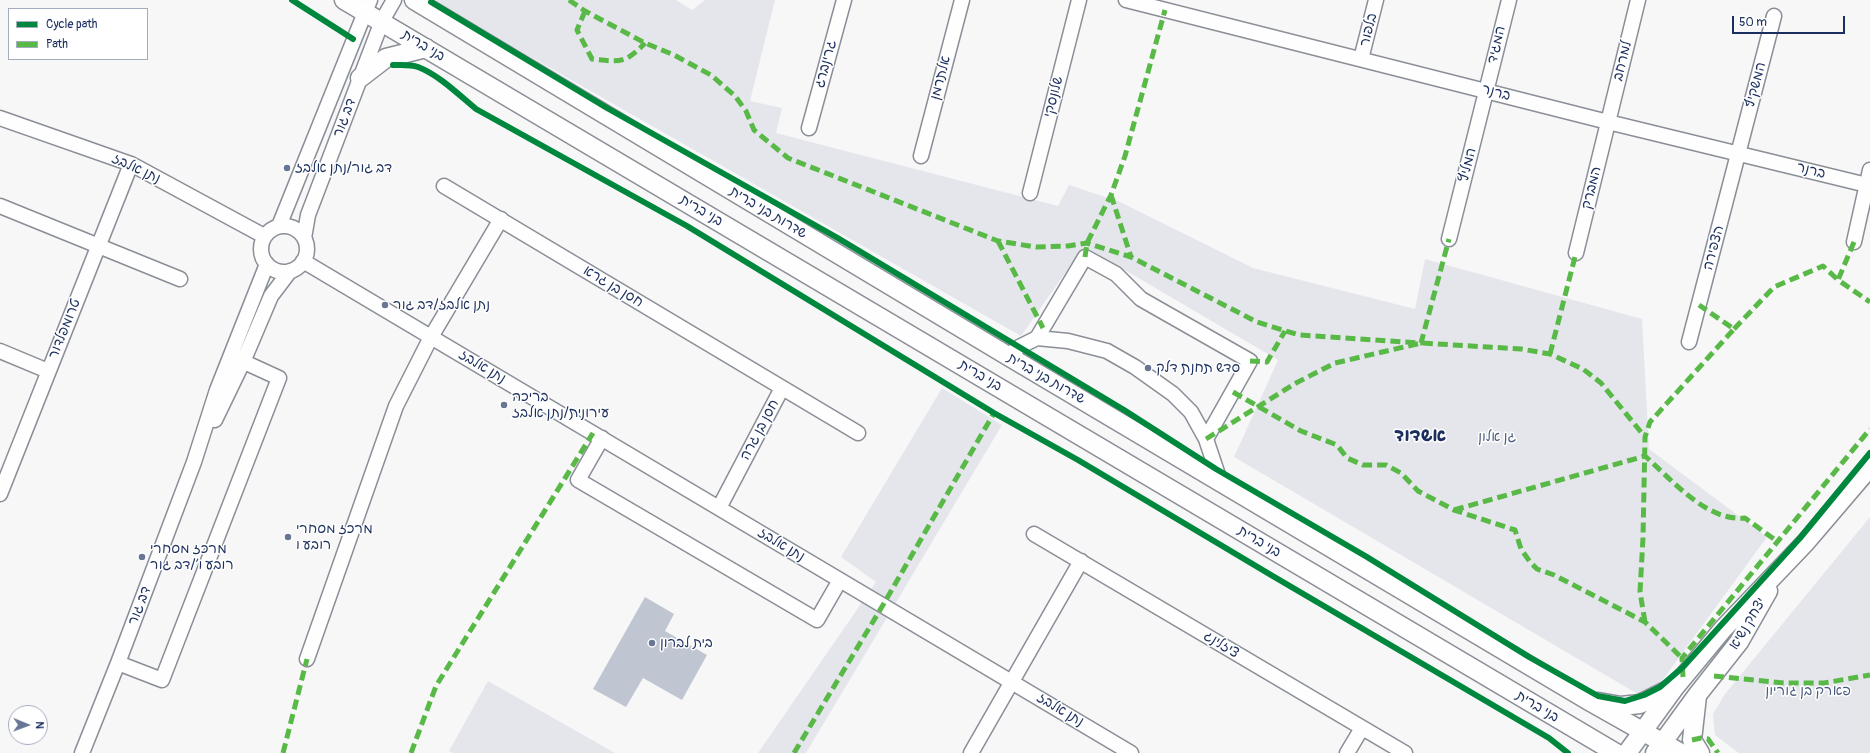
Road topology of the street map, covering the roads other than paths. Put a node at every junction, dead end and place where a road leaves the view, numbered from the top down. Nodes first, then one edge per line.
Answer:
1 (344, 0) edge
2 (394, 0) edge
3 (414, 0) edge
4 (844, 0) edge
5 (962, 0) edge
6 (1079, 0) edge
7 (1126, 0) edge
8 (1376, 0) edge
9 (1509, 0) edge
10 (1638, 0) edge
11 (367, 6) edge
12 (433, 6) edge
13 (1774, 16) dead end
14 (382, 22) junction
15 (426, 48) junction
16 (1361, 59) junction
17 (360, 78) junction
18 (1486, 90) junction
19 (0, 118) edge
20 (1608, 122) junction
21 (809, 128) dead end
22 (1738, 154) junction
23 (921, 156) dead end
24 (131, 164) junction
25 (1870, 170) edge
26 (1866, 185) junction
27 (444, 186) dead end
28 (1030, 193) dead end
29 (0, 206) edge
30 (501, 219) junction
31 (279, 226) junction
32 (264, 236) junction
33 (304, 238) junction
34 (1449, 239) dead end
35 (1854, 242) dead end
36 (99, 245) junction
37 (1576, 253) dead end
38 (303, 261) junction
39 (267, 264) junction
40 (290, 271) junction
41 (180, 279) dead end
42 (431, 337) junction
43 (1037, 338) junction
44 (1689, 342) dead end
45 (0, 352) edge
46 (1008, 356) junction
47 (237, 359) junction
48 (48, 370) junction
49 (782, 388) junction
50 (858, 433) dead end
51 (602, 438) junction
52 (1206, 439) junction
53 (1870, 467) edge
54 (2, 479) edge
55 (1220, 481) junction
56 (0, 494) edge
57 (719, 508) junction
58 (1034, 534) dead end
59 (1081, 561) junction
60 (1776, 574) junction
61 (840, 580) junction
62 (307, 658) dead end
63 (118, 663) junction
64 (1012, 682) junction
65 (1675, 687) junction
66 (1698, 694) junction
67 (1589, 701) junction
68 (1362, 728) junction
69 (1642, 731) junction
70 (1590, 745) edge
71 (1659, 748) edge
72 (83, 752) edge
73 (971, 753) edge
74 (1131, 753) edge
75 (1347, 753) edge
76 (1405, 753) edge
77 (1616, 753) edge
78 (1627, 753) edge
79 (1681, 753) edge
80 (1700, 753) edge

1 - 11 main road, בני ברית
2 - 14 street, דב גור
3 - 12 main road, שדרות בני ברית
4 - 21 street, גרינברג
5 - 23 street, אלתרמן
6 - 28 street, שלונסקי
7 - 16 street, ברנר
8 - 16 street, בלפור
9 - 18 street, המגיד
10 - 20 street, למרחב
11 - 14 main road, בני ברית
11 - 31 street, דב גור
12 - 46 main road, שדרות בני ברית
13 - 22 street, המשקיף
14 - 15 main road, בני ברית
14 - 17 street, דב גור
15 - 17 main road
15 - 70 main road, בני ברית
16 - 18 street, ברנר
17 - 33 street, דב גור
18 - 20 street, ברנר
18 - 34 street, המליץ
19 - 24 street, נתן אלבז
20 - 22 street, ברנר
20 - 37 street, המברק
22 - 26 street, ברנר
22 - 44 street, הצפירה
24 - 32 street, נתן אלבז
24 - 36 street, טרומפלדור
25 - 26 street
26 - 35 street
27 - 30 street, חסן בן גרא
29 - 36 street
30 - 42 street
30 - 49 street, חסן בן גרא
31 - 32 street
31 - 33 street
32 - 39 street
33 - 38 street
36 - 41 street
36 - 48 street, טרומפלדור
38 - 40 street
38 - 42 street, נתן אלבז
39 - 40 street
39 - 47 street, דב גור
40 - 47 street, דב גור
42 - 51 street, נתן אלבז
42 - 62 street
43 - 46 street
43 - 52 street
43 - 52 street
45 - 48 street
46 - 55 main road, שדרות בני ברית
47 - 63 street, דב גור
47 - 63 street
48 - 54 street, טרומפלדור
49 - 50 street, חסן בן גרה
49 - 57 street, חסן בן גרה
51 - 57 street, נתן אלבז
51 - 61 street
52 - 55 street
53 - 60 main road
54 - 56 street, טרומפלדור
55 - 67 main road, שדרות בני ברית
57 - 61 street, נתן אלבז
58 - 59 street, ציזלינג
59 - 64 street
59 - 68 street, ציזלינג
60 - 65 main road, יצחק נשיא
60 - 66 main road, יצחק נשיא
61 - 64 street, נתן אלבז
63 - 72 street, דב גור
64 - 73 street
64 - 74 street, נתן אלבז
65 - 67 main road
65 - 69 main road, יצחק נשיא
66 - 71 main road, יצחק נשיא
66 - 80 main road
67 - 69 main road, שדרות בני ברית
68 - 75 street
68 - 76 street, ציזלינג
69 - 71 main road, שדרות בני ברית
69 - 78 main road, יצחק נשיא
70 - 77 main road, בני ברית
71 - 79 main road, שדרות בני ברית

